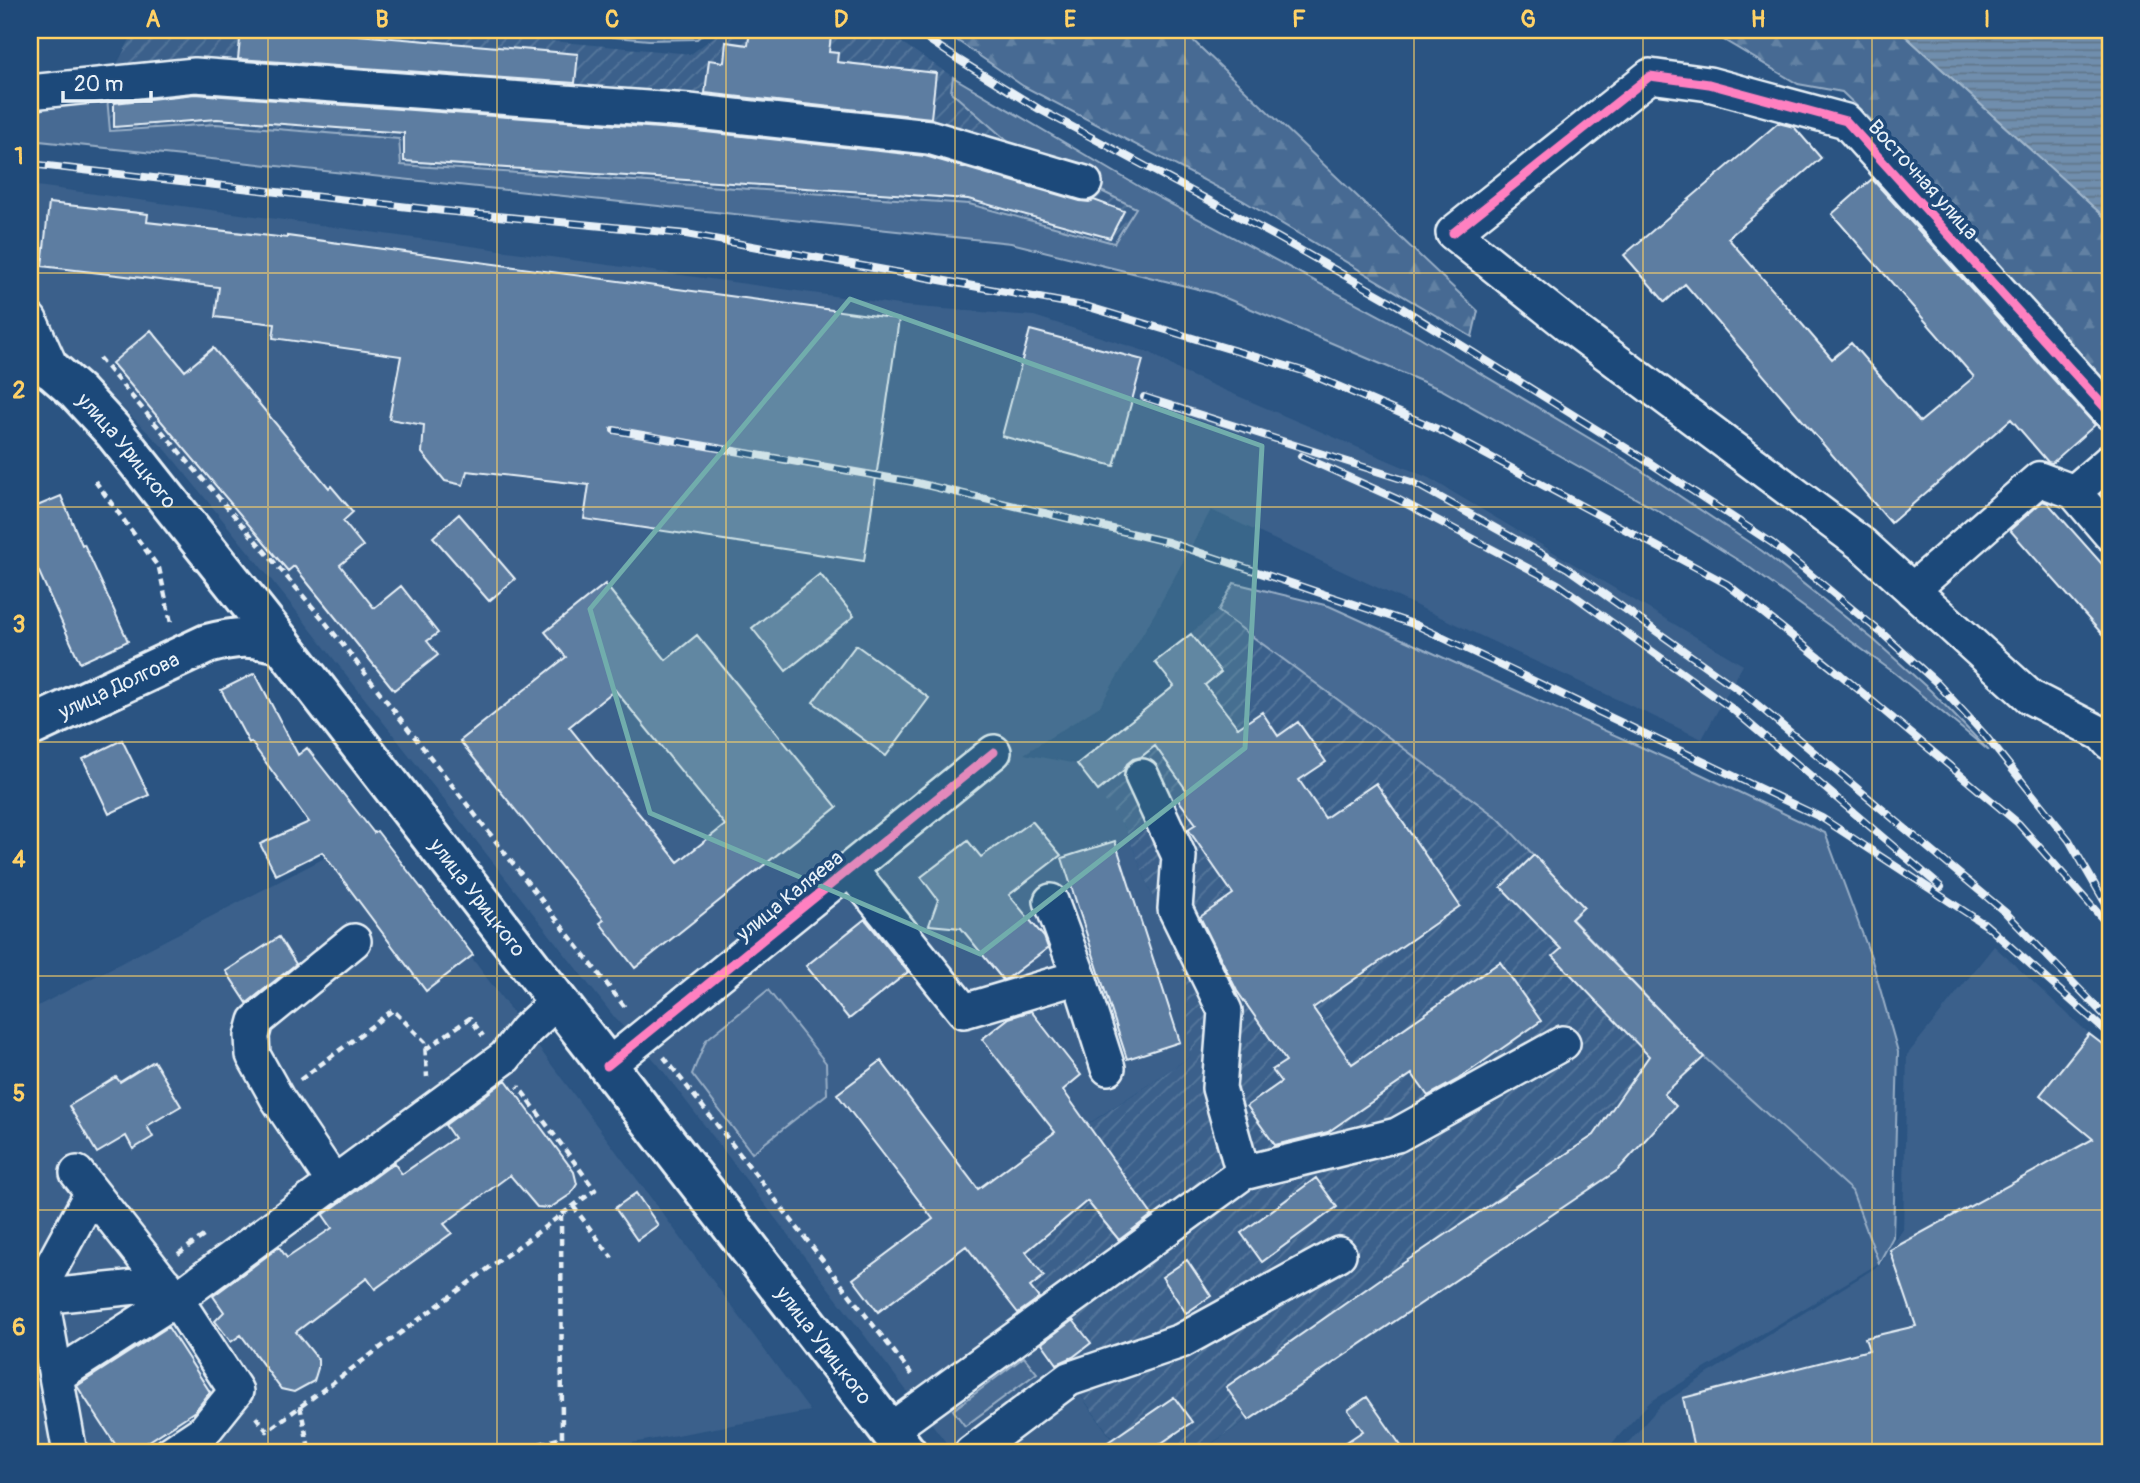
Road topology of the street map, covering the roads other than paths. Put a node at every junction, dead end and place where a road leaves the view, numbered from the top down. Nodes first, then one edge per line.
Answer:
1 (30, 92) edge
2 (1084, 183) dead end
3 (30, 320) edge
4 (41, 364) edge
5 (2110, 413) edge
6 (2110, 461) edge
7 (2074, 492) junction
8 (2110, 534) edge
9 (223, 570) junction
10 (1912, 590) junction
11 (281, 643) junction
12 (207, 644) junction
13 (30, 727) edge
14 (2110, 743) edge
15 (994, 752) dead end
16 (1142, 776) dead end
17 (850, 870) junction
18 (1051, 901) dead end
19 (354, 941) dead end
20 (1079, 977) junction
21 (557, 1001) junction
22 (1563, 1043) dead end
23 (607, 1066) junction
24 (1108, 1068) dead end
25 (1243, 1173) junction
26 (334, 1183) junction
27 (1339, 1254) dead end
28 (171, 1291) junction
29 (36, 1298) edge
30 (56, 1376) junction
31 (898, 1441) edge
32 (70, 1453) edge
33 (171, 1453) edge
34 (971, 1453) edge

1 - 2 street
3 - 4 street
4 - 9 main road, улица Урицкого
5 - 10 street, Восточная улица
6 - 7 street
7 - 8 street
7 - 10 street
9 - 11 main road, улица Урицкого
9 - 12 main road
10 - 14 street
11 - 12 main road, улица Долгова
11 - 21 main road, улица Урицкого
12 - 13 main road, улица Долгова
15 - 17 street, улица Каляева
16 - 25 street
17 - 20 street
17 - 23 street, улица Каляева
18 - 20 street
19 - 26 street
20 - 24 street
21 - 23 main road, улица Урицкого
21 - 26 street
22 - 25 street
23 - 31 main road, улица Урицкого
25 - 31 street
26 - 28 street
27 - 34 street
28 - 29 street
28 - 29 street
28 - 30 street
28 - 33 street
29 - 30 street
30 - 32 street

